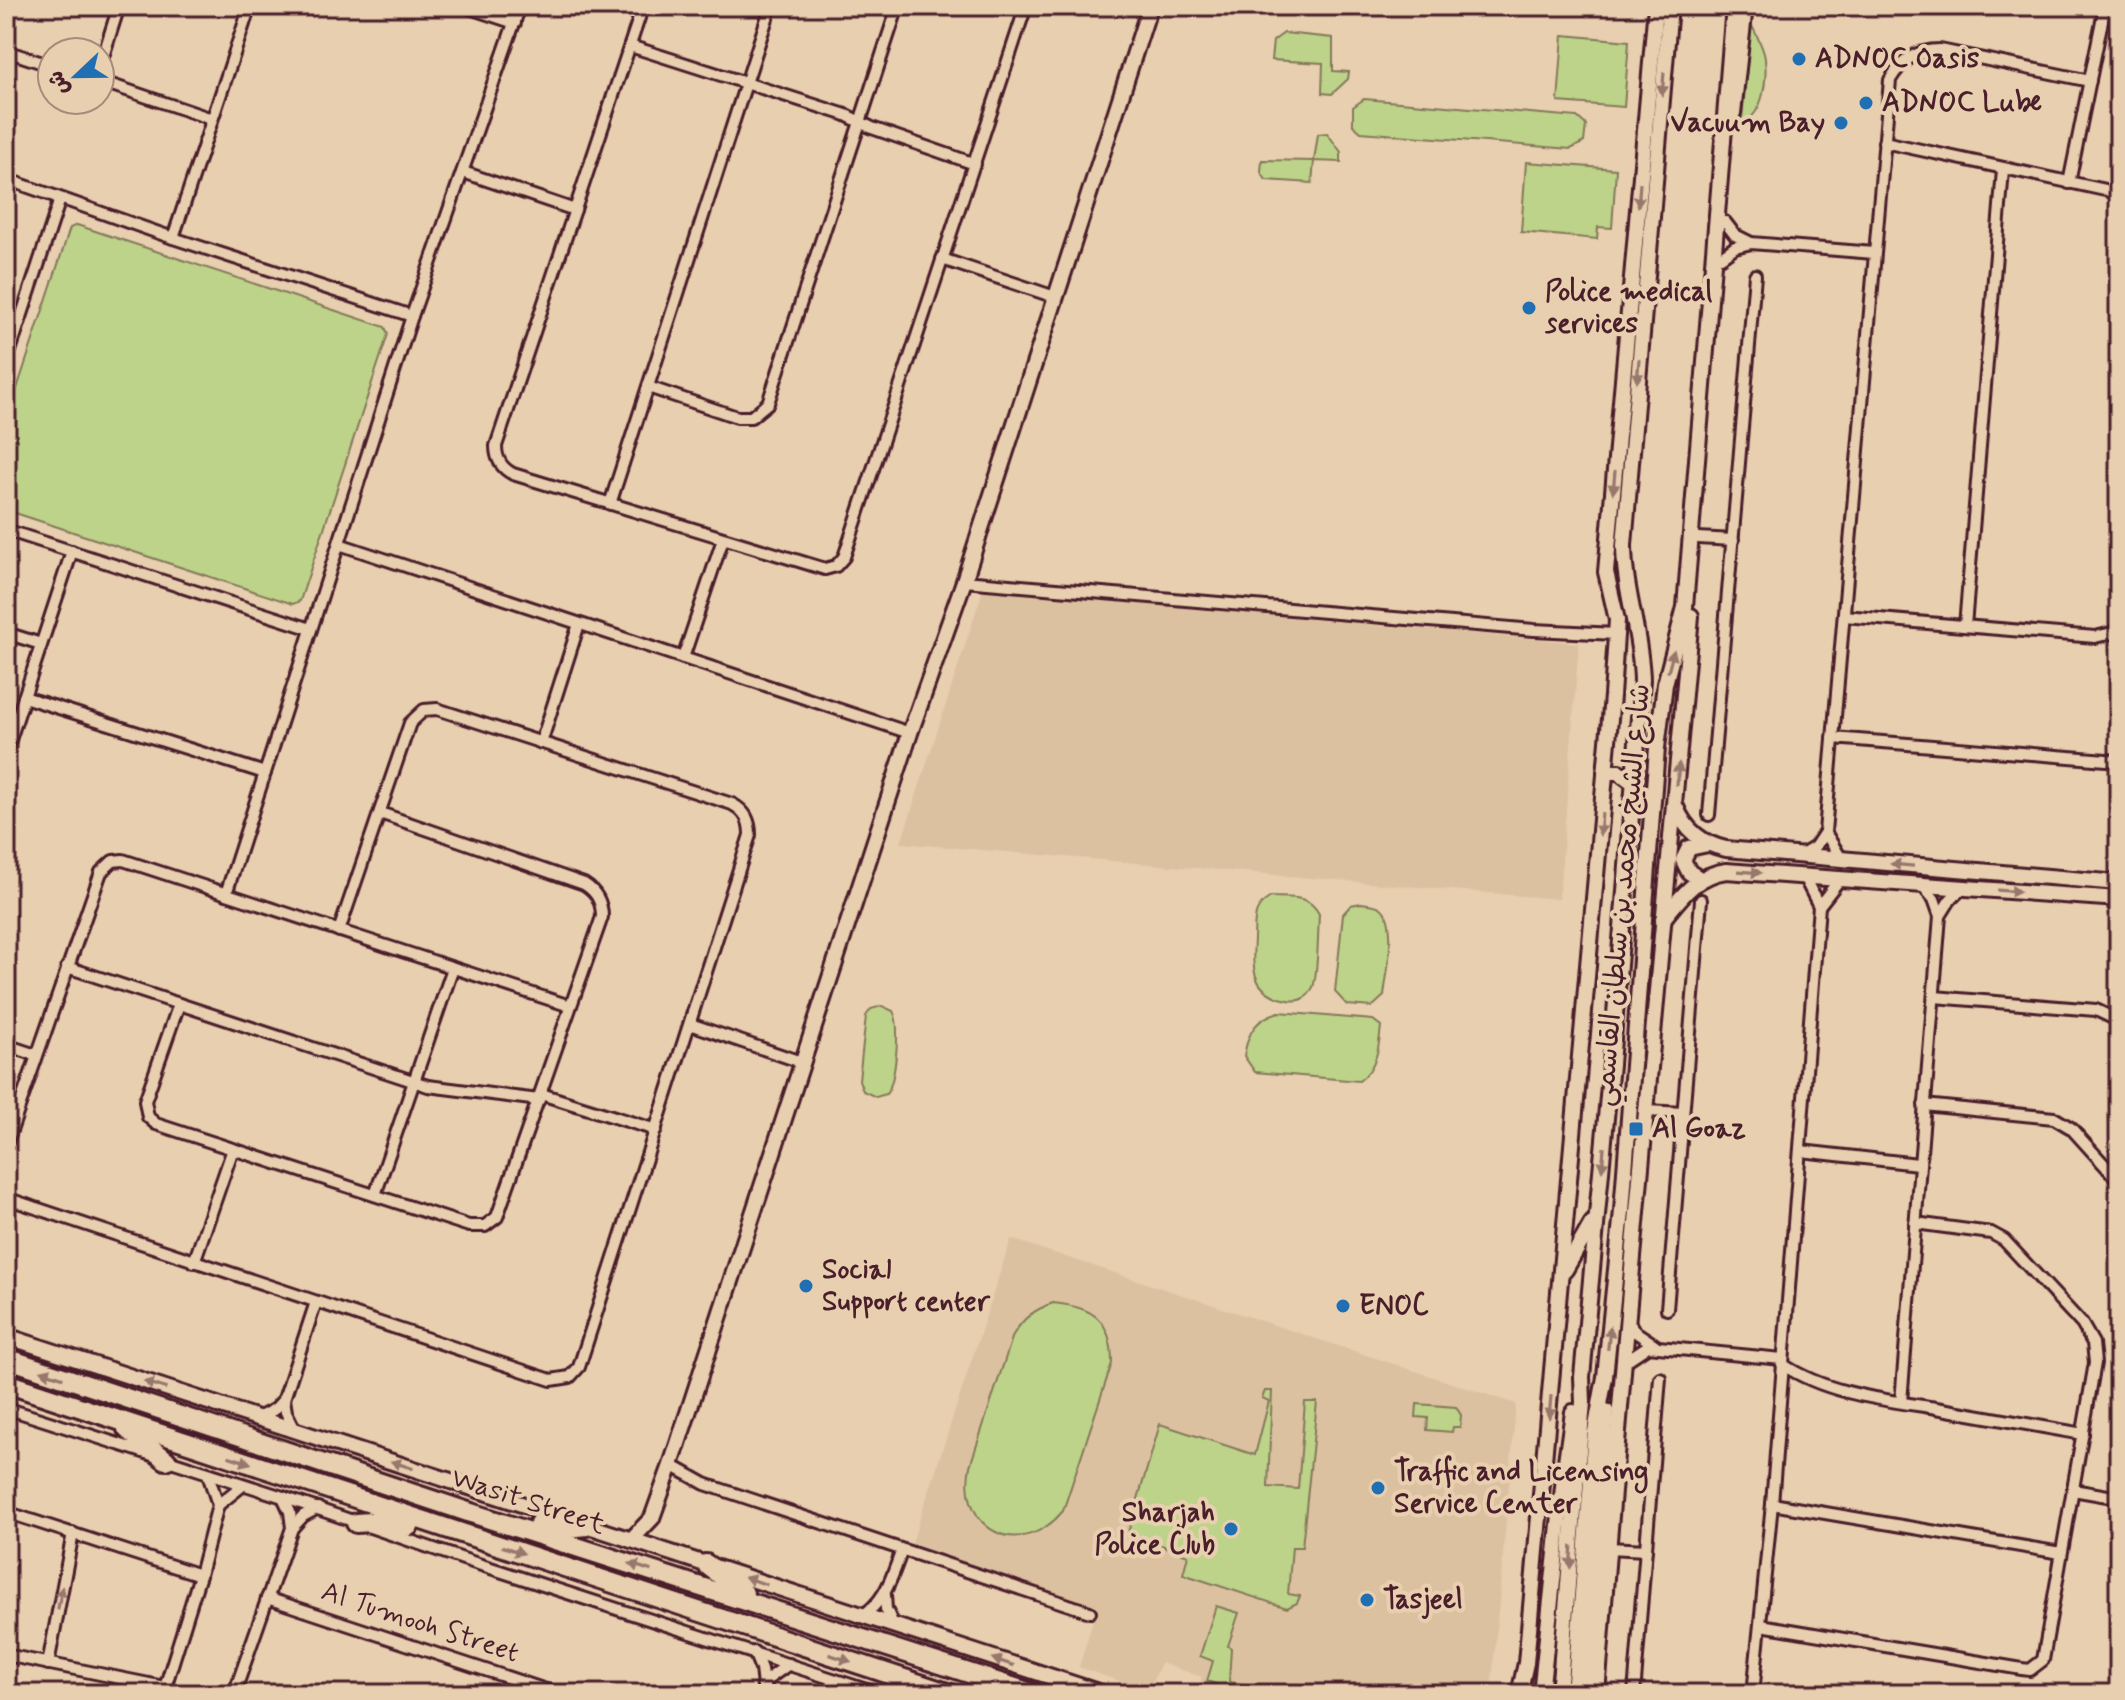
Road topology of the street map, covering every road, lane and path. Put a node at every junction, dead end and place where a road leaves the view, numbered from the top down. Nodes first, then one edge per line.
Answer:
1 (119, 6) edge
2 (250, 6) edge
3 (463, 6) edge
4 (520, 6) edge
5 (643, 6) edge
6 (771, 6) edge
7 (898, 6) edge
8 (1026, 6) edge
9 (1150, 6) edge
10 (1656, 6) edge
11 (1670, 6) edge
12 (1734, 6) edge
13 (1745, 6) edge
14 (2105, 6) edge
15 (515, 23) junction
16 (110, 36) edge
17 (630, 46) junction
18 (6, 51) edge
19 (36, 61) edge
20 (2090, 81) junction
21 (746, 82) junction
22 (116, 86) edge
23 (212, 119) junction
24 (860, 122) junction
25 (1884, 142) junction
26 (975, 164) junction
27 (2003, 170) junction
28 (463, 172) junction
29 (6, 179) edge
30 (2069, 183) junction
31 (2119, 193) edge
32 (60, 199) junction
33 (575, 210) junction
34 (1725, 222) junction
35 (173, 238) junction
36 (1751, 243) junction
37 (1874, 253) junction
38 (1721, 257) junction
39 (942, 259) junction
40 (1755, 275) dead end
41 (1055, 297) junction
42 (412, 316) junction
43 (1710, 333) junction
44 (6, 363) edge
45 (648, 387) junction
46 (610, 504) junction
47 (6, 530) edge
48 (1698, 538) junction
49 (723, 539) junction
50 (1733, 540) junction
51 (339, 544) junction
52 (72, 551) junction
53 (964, 581) junction
54 (1844, 616) junction
55 (579, 624) junction
56 (1965, 626) junction
57 (2119, 626) edge
58 (311, 629) junction
59 (6, 633) edge
60 (1616, 634) junction
61 (41, 644) junction
62 (683, 658) junction
63 (24, 697) junction
64 (910, 733) junction
65 (1833, 738) junction
66 (541, 743) junction
67 (1637, 749) junction
68 (6, 752) edge
69 (2119, 761) edge
70 (1606, 765) junction
71 (265, 773) junction
72 (1634, 783) junction
73 (1675, 803) junction
74 (380, 813) junction
75 (1709, 815) dead end
76 (1825, 832) junction
77 (1708, 844) junction
78 (1799, 856) junction
79 (1842, 860) junction
80 (1803, 875) junction
81 (1700, 879) junction
82 (1840, 879) junction
83 (2119, 883) edge
84 (1922, 885) junction
85 (1962, 888) junction
86 (226, 894) junction
87 (2119, 899) edge
88 (1701, 900) dead end
89 (1819, 906) junction
90 (1940, 916) junction
91 (1663, 919) junction
92 (339, 931) junction
93 (67, 967) junction
94 (453, 968) junction
95 (1934, 997) junction
96 (179, 1004) junction
97 (570, 1006) junction
98 (1653, 1019) junction
99 (2119, 1021) edge
100 (690, 1024) junction
101 (6, 1045) edge
102 (36, 1055) junction
103 (804, 1063) junction
104 (1634, 1068) junction
105 (414, 1082) junction
106 (540, 1097) junction
107 (1924, 1105) junction
108 (1647, 1111) junction
109 (1683, 1113) junction
110 (656, 1130) junction
111 (6, 1145) edge
112 (233, 1149) junction
113 (1801, 1151) junction
114 (1918, 1164) junction
115 (2119, 1181) edge
116 (375, 1195) junction
117 (6, 1198) edge
118 (1598, 1207) junction
119 (1915, 1223) junction
120 (194, 1262) junction
121 (1563, 1274) junction
122 (316, 1302) junction
123 (1667, 1309) dead end
124 (1627, 1319) junction
125 (6, 1336) edge
126 (1656, 1346) junction
127 (6, 1358) edge
128 (1624, 1362) junction
129 (1782, 1362) junction
130 (1582, 1377) junction
131 (1605, 1377) junction
132 (1660, 1378) dead end
133 (6, 1383) edge
134 (284, 1399) junction
135 (1901, 1402) junction
136 (6, 1408) edge
137 (107, 1417) junction
138 (258, 1418) junction
139 (295, 1430) junction
140 (2083, 1434) junction
141 (166, 1460) junction
142 (671, 1465) junction
143 (208, 1474) junction
144 (243, 1485) junction
145 (2073, 1490) junction
146 (283, 1497) junction
147 (2119, 1498) edge
148 (1772, 1504) junction
149 (218, 1505) junction
150 (318, 1508) junction
151 (6, 1512) edge
152 (471, 1513) junction
153 (652, 1518) junction
154 (356, 1523) junction
155 (587, 1526) junction
156 (292, 1528) junction
157 (73, 1533) junction
158 (472, 1536) junction
159 (631, 1540) junction
160 (1609, 1548) junction
161 (661, 1550) junction
162 (902, 1550) junction
163 (1646, 1550) junction
164 (2061, 1553) junction
165 (706, 1564) junction
166 (1597, 1567) junction
167 (200, 1575) junction
168 (885, 1595) junction
169 (267, 1598) junction
170 (759, 1605) junction
171 (1090, 1612) dead end
172 (860, 1617) junction
173 (1761, 1625) junction
174 (894, 1627) junction
175 (1529, 1633) junction
176 (754, 1652) junction
177 (6, 1655) edge
178 (1546, 1656) junction
179 (48, 1664) junction
180 (789, 1664) junction
181 (762, 1690) edge
182 (164, 1691) edge
183 (234, 1694) edge
184 (558, 1694) edge
185 (879, 1694) edge
186 (950, 1694) edge
187 (1034, 1694) edge
188 (1104, 1694) edge
189 (1519, 1694) edge
190 (1541, 1694) edge
191 (1559, 1694) edge
192 (1574, 1694) edge
193 (1586, 1694) edge
194 (1597, 1694) edge
195 (1634, 1694) edge
196 (1753, 1694) edge

1 - 16 street
2 - 23 street
3 - 15 street
4 - 15 street
5 - 17 street
6 - 21 street
7 - 24 street
8 - 26 street
9 - 41 street
10 -> 60 street
11 -> 67 street, شارع الشيخ محمد بن سلطان القاسمي
12 - 43 street, شارع الشيخ محمد بن سلطان القاسمي
13 - 34 street
14 - 20 street
15 - 28 street
17 - 21 street
17 - 33 street
18 - 19 street
20 - 25 street
20 - 30 street
21 - 24 street
21 - 45 street
22 - 23 street
23 - 35 street
24 - 26 street
24 - 45 street
25 - 27 street
25 - 37 street
26 - 39 street
27 - 30 street
27 - 56 street
28 - 33 street
28 - 42 street
29 - 32 street
30 - 31 street
32 - 35 street
32 - 44 street
33 - 46 street
34 - 36 street
34 - 38 street
35 - 42 street
36 - 37 street
36 - 38 street
37 - 54 street
38 - 43 street
39 - 41 street
39 - 49 street
40 - 50 street
41 - 53 street
42 - 51 street
43 - 48 street
104 -> 43 street, شارع الشيخ محمد بن سلطان القاسمي
45 - 46 street
46 - 49 street
47 - 52 street
48 - 50 street
73 -> 48 street
49 - 62 street
50 - 75 street
51 - 55 street
51 - 58 street
52 - 58 street
52 - 61 street
53 - 60 street
53 - 64 street
54 - 56 street
54 - 65 street
55 - 62 street
55 - 66 street
56 - 57 street
58 - 71 street
59 - 61 street
60 - 70 street
61 - 63 street
62 - 64 street
63 - 68 street
63 - 71 street
64 - 103 street
65 - 69 street
65 - 76 street
66 - 74 street
66 - 100 street
67 - 70 street
67 - 72 street, شارع الشيخ محمد بن سلطان القاسمي
70 - 72 street
70 -> 121 street
71 - 86 street
72 -> 118 street, شارع الشيخ محمد بن سلطان القاسمي
73 - 77 street
73 - 91 street
74 - 92 street
74 - 97 street
76 - 78 street
76 - 79 street
77 - 78 street
77 - 81 street
78 - 79 street
83 -> 79 street
81 -> 80 street
80 - 82 street
80 - 89 street
81 - 91 street
82 - 84 street
82 - 89 street
84 - 85 street
84 - 90 street
85 -> 87 street
85 - 90 street
86 - 92 street
86 - 93 street
88 - 109 street
89 - 113 street
90 - 95 street
91 - 98 street
92 - 94 street
93 - 96 street
93 - 102 street
94 - 97 street
94 - 105 street
95 - 99 street
95 - 107 street
96 - 105 street
96 - 112 street
97 - 106 street
98 - 104 street
98 - 108 street
100 - 103 street
100 - 110 street
101 - 102 street
102 - 111 street
103 - 142 street
131 -> 104 street, شارع الشيخ محمد بن سلطان القاسمي
105 - 106 street
105 - 116 street
106 - 110 street
106 - 116 street
107 - 114 street
107 - 115 street
108 - 109 street
108 - 124 street
109 - 123 street
110 - 122 street
112 - 116 street
112 - 120 street
113 - 114 street
113 - 129 street
114 - 119 street
117 - 120 street
118 - 121 street
118 - 130 street, شارع الشيخ محمد بن سلطان القاسمي
119 - 135 street
119 - 140 street
120 - 122 street
121 -> 175 street
122 - 134 street
124 - 126 street
124 - 128 street
138 -> 125 street
126 - 128 street
126 - 129 street
152 -> 127 highway, Wasit Street
128 - 160 street
129 - 135 street
129 - 148 street
130 - 178 street
130 -> 191 street, شارع الشيخ محمد بن سلطان القاسمي
131 - 166 street
131 - 192 street, شارع الشيخ محمد بن سلطان القاسمي
132 - 163 street
133 - 137 highway, Wasit Street
134 - 138 street
134 - 139 street
135 - 140 street
136 - 141 street
137 - 141 highway
137 -> 158 highway, Wasit Street
138 - 139 street
155 -> 139 street
140 - 145 street
141 - 143 street
142 - 153 street
142 - 162 street
143 - 144 street
143 - 149 street
144 - 146 street
144 - 149 street
145 - 147 street
145 - 164 street
146 - 150 street
146 - 156 street
148 - 164 street
148 - 173 street
149 - 167 street
150 - 154 street
150 - 156 street
151 - 157 street
152 - 155 highway
170 -> 152 highway, Wasit Street
153 - 159 street
153 - 161 street
154 - 158 highway
154 - 176 street
155 - 159 street
156 - 169 street
157 - 167 street
179 -> 157 street
158 -> 186 highway, Wasit Street
159 - 161 street
160 - 163 street
160 - 166 street
160 - 194 street
161 - 165 street
162 - 168 street
162 - 171 street
163 - 195 street
164 - 173 street
165 - 170 highway
172 -> 165 street
166 - 193 street
167 - 182 street
168 - 172 street
168 - 174 street
169 - 183 street
169 - 184 street, Al Tumooh Street
170 - 187 highway, Wasit Street
172 - 174 street
173 - 196 street
188 -> 174 street
175 - 178 street
175 - 189 street
176 - 180 street
176 - 181 street
177 - 179 street
178 - 190 street
179 - 182 street
180 - 181 street
180 - 185 street

